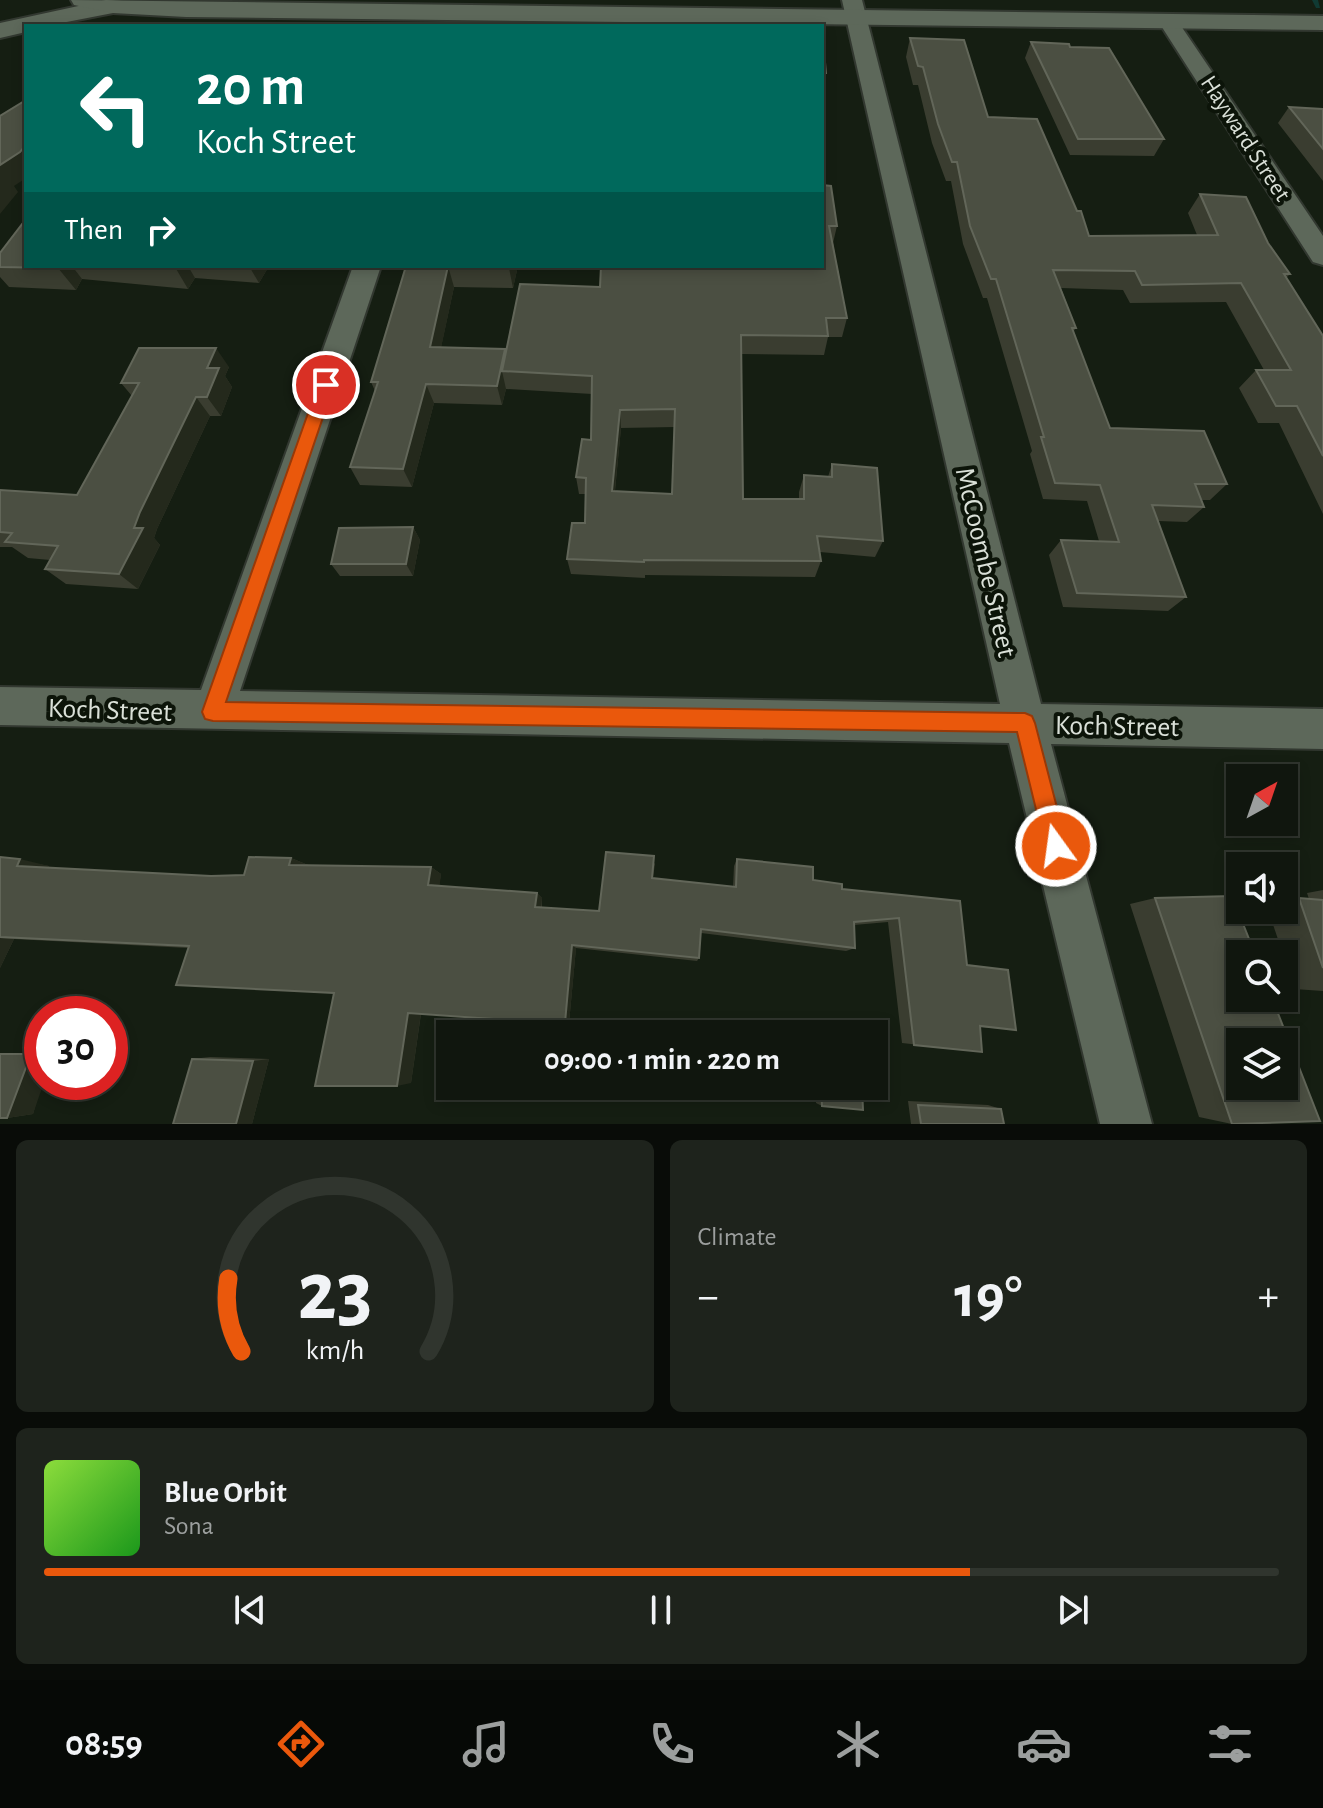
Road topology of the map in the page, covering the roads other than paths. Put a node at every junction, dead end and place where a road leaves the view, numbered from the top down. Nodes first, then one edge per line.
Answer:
1 (19, 0) edge
2 (48, 0) edge
3 (83, 0) edge
4 (114, 3) edge
5 (854, 8) edge
6 (0, 12) edge
7 (453, 19) edge
8 (1168, 21) junction
9 (1323, 23) edge
10 (24, 24) edge
11 (25, 24) edge
12 (0, 31) edge
13 (1323, 256) edge
14 (366, 268) edge
15 (0, 706) edge
16 (213, 712) junction
17 (1025, 723) junction
18 (1323, 729) edge
19 (1126, 1124) edge

1 - 6 main road
2 - 12 main road
3 - 4 main road
4 - 7 main road
4 - 11 main road
5 - 7 main road
5 - 8 main road
5 - 17 street, McCoombe Street
8 - 9 main road
8 - 13 street, Hayward Street
10 - 12 main road
14 - 16 street
15 - 16 street, Koch Street
16 - 17 street, Koch Street
17 - 18 street, Koch Street
17 - 19 street, McCoombe Street

